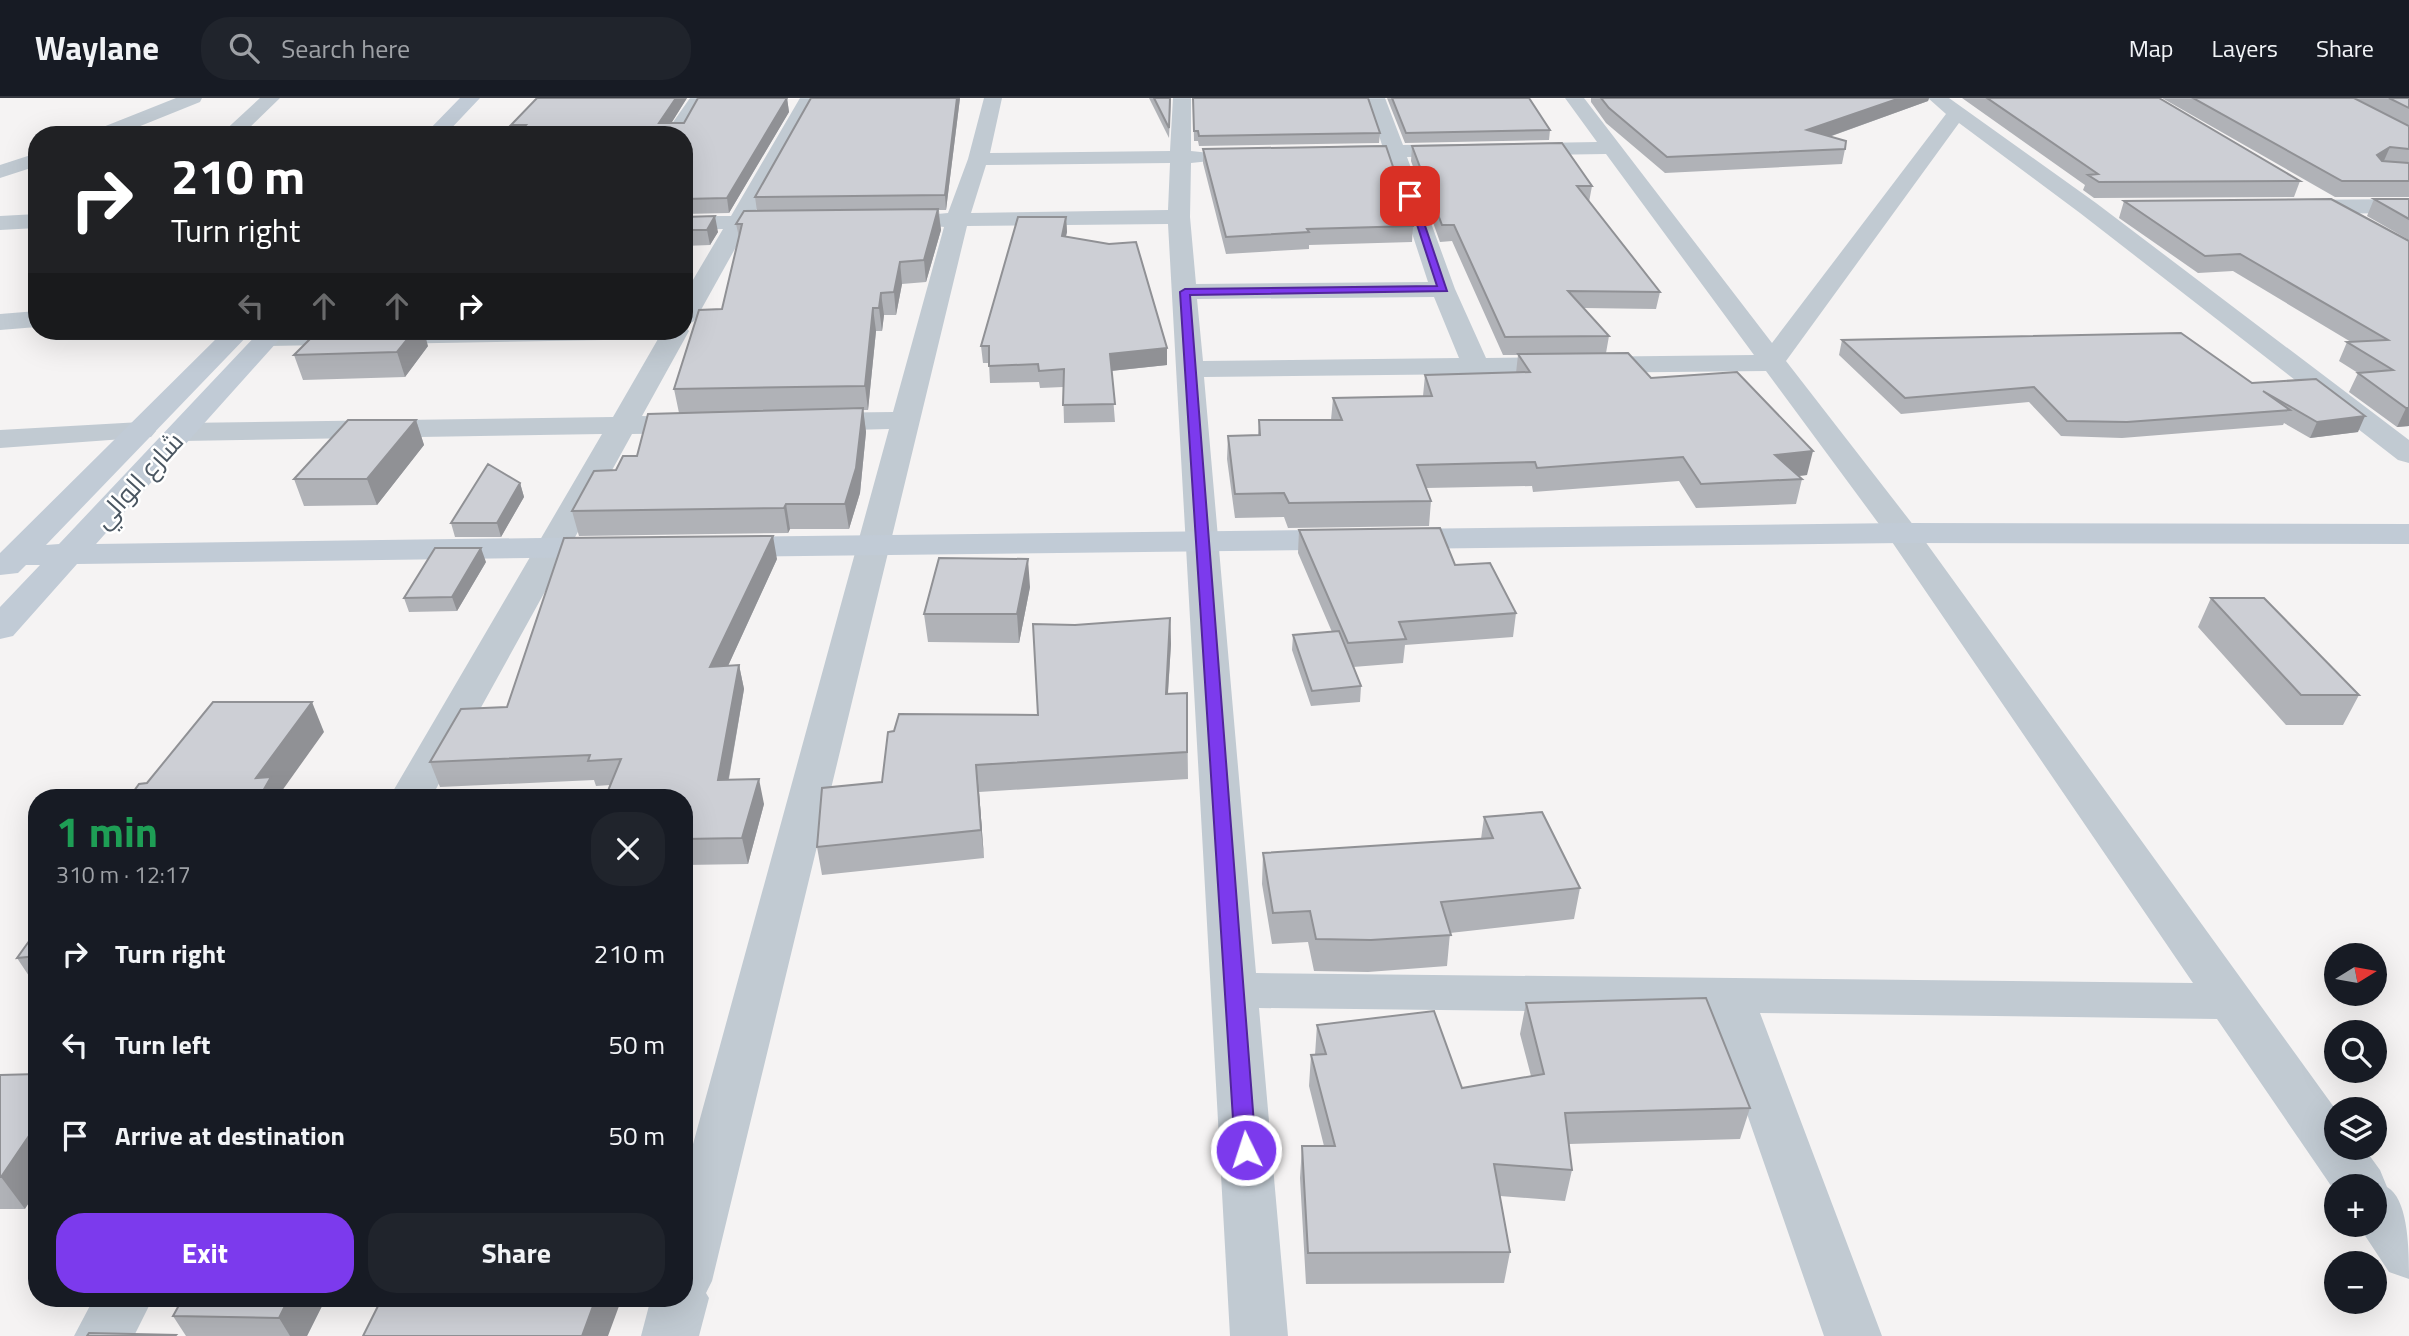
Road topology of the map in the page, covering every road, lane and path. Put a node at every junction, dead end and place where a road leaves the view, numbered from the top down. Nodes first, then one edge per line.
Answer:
1 (193, 98) edge
2 (271, 98) edge
3 (471, 98) edge
4 (699, 98) edge
5 (809, 98) edge
6 (993, 98) edge
7 (1182, 98) edge
8 (1376, 98) edge
9 (1574, 98) edge
10 (1937, 98) edge
11 (493, 102) dead end
12 (1957, 113) junction
13 (123, 126) edge
14 (240, 126) edge
15 (443, 126) edge
16 (470, 126) edge
17 (680, 126) edge
18 (1612, 148) junction
19 (1393, 150) junction
20 (1313, 153) edge
21 (1220, 156) edge
22 (1180, 157) junction
23 (978, 159) junction
24 (28, 162) edge
25 (0, 172) edge
26 (2295, 187) edge
27 (2409, 206) edge
28 (2276, 207) edge
29 (2329, 207) junction
30 (2088, 208) junction
31 (2128, 208) edge
32 (1179, 217) junction
33 (916, 220) edge
34 (957, 220) junction
35 (28, 221) edge
36 (738, 222) junction
37 (820, 222) edge
38 (0, 223) edge
39 (693, 223) edge
40 (2363, 226) edge
41 (1443, 289) junction
42 (1185, 292) junction
43 (693, 301) edge
44 (252, 340) edge
45 (254, 340) edge
46 (671, 340) edge
47 (1771, 363) junction
48 (1476, 365) junction
49 (1191, 369) junction
50 (908, 420) junction
51 (785, 422) edge
52 (731, 423) edge
53 (622, 425) junction
54 (141, 431) junction
55 (182, 432) junction
56 (0, 439) edge
57 (2409, 454) edge
58 (1902, 533) junction
59 (2409, 534) edge
60 (1203, 542) junction
61 (873, 546) junction
62 (552, 547) junction
63 (636, 547) edge
64 (692, 547) edge
65 (70, 554) junction
66 (8, 563) edge
67 (0, 628) edge
68 (415, 789) edge
69 (1234, 990) junction
70 (1730, 995) junction
71 (2230, 1001) junction
72 (2353, 1174) edge
73 (2387, 1223) edge
74 (693, 1246) edge
75 (2409, 1255) edge
76 (120, 1307) edge
77 (678, 1307) edge
78 (103, 1336) edge
79 (670, 1336) edge
80 (1259, 1336) edge
81 (1853, 1336) edge

1 - 13 street
2 - 14 street
3 - 15 street
4 - 17 street
5 - 36 street
6 - 23 street
7 - 22 street
8 - 19 street
9 - 18 street
10 - 12 street
11 - 16 street
12 - 30 street
12 - 47 street
18 - 19 street
18 - 47 street
19 - 20 street
19 - 41 street
21 - 22 street
22 - 23 street
22 - 32 street
23 - 34 street
24 - 25 street
26 - 29 street
27 - 29 street
28 - 29 street
29 - 40 street
30 - 31 street
30 - 57 street
32 - 34 street
32 - 42 street
33 - 34 street
34 - 50 street
35 - 38 street
36 - 37 street
36 - 39 street
36 - 43 street
41 - 42 street
41 - 48 street
42 - 49 street
44 - 54 street, شارع الوالي
45 - 55 street, شارع الوالي
46 - 53 street
47 - 48 street
47 - 58 street
48 - 49 street
49 - 60 street
50 - 51 street
50 - 61 street
52 - 53 street
53 - 55 street
53 - 62 street
54 - 56 street
54 - 66 street, شارع الوالي
55 - 65 street, شارع الوالي
58 - 59 street
58 - 60 street
58 - 71 street
60 - 61 street
60 - 69 street
61 - 64 street
61 - 74 street
62 - 63 street
62 - 65 street
62 - 68 street
65 - 66 street
65 - 67 street, شارع الوالي
69 - 70 street
69 - 80 street
70 - 71 street
70 - 81 street
71 - 72 street
73 - 75 street
76 - 78 street
77 - 79 street

